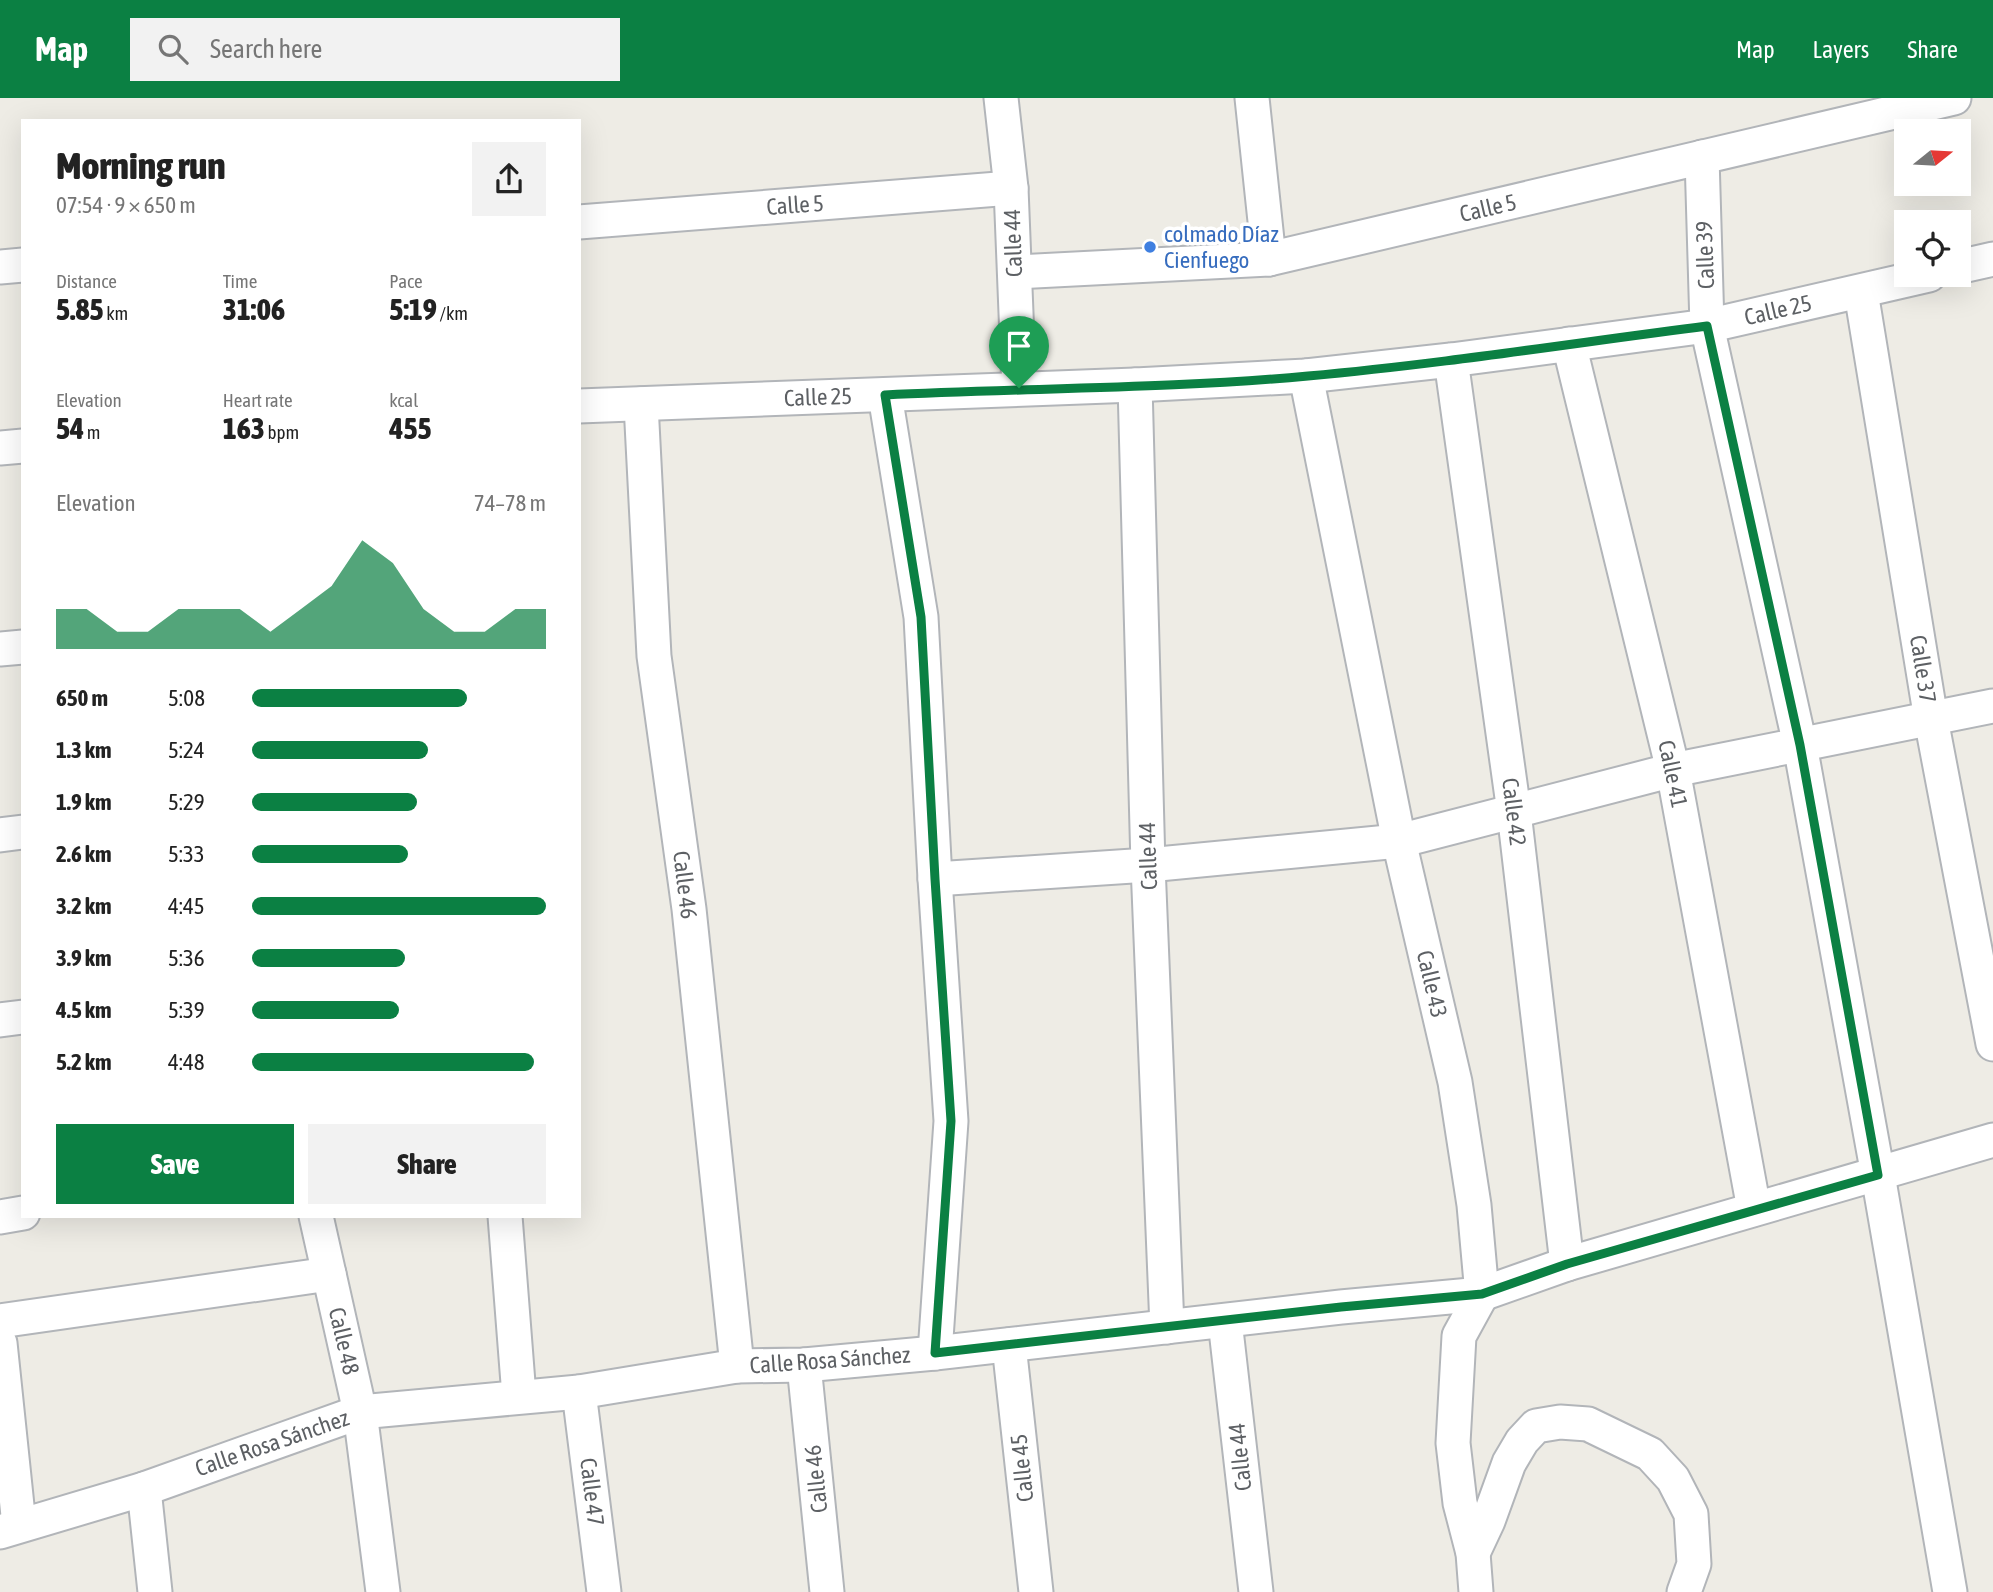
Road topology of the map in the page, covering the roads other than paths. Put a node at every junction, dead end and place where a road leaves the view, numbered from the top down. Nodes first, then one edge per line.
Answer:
1 (1001, 98) edge
2 (1252, 98) edge
3 (1954, 98) edge
4 (1702, 157) junction
5 (1011, 188) junction
6 (581, 222) edge
7 (1269, 259) junction
8 (1993, 259) edge
9 (1971, 264) edge
10 (21, 265) edge
11 (0, 267) edge
12 (1015, 272) junction
13 (1894, 284) edge
14 (1861, 292) junction
15 (1707, 326) junction
16 (1569, 344) junction
17 (1451, 360) junction
18 (1306, 376) junction
19 (1135, 386) junction
20 (1019, 388) junction
21 (885, 395) junction
22 (641, 404) junction
23 (581, 406) edge
24 (21, 446) edge
25 (0, 448) edge
26 (21, 647) edge
27 (0, 649) edge
28 (1993, 706) edge
29 (1931, 719) junction
30 (1800, 745) junction
31 (1673, 770) junction
32 (1514, 812) junction
33 (21, 832) edge
34 (0, 835) edge
35 (1399, 841) junction
36 (1149, 865) junction
37 (935, 879) junction
38 (21, 1017) edge
39 (0, 1020) edge
40 (1993, 1044) edge
41 (1993, 1140) edge
42 (1878, 1175) junction
43 (1754, 1209) junction
44 (21, 1213) edge
45 (0, 1217) edge
46 (316, 1218) edge
47 (505, 1218) edge
48 (1567, 1264) junction
49 (329, 1273) junction
50 (1482, 1294) junction
51 (0, 1321) edge
52 (1225, 1321) junction
53 (1167, 1327) junction
54 (1009, 1345) junction
55 (935, 1353) junction
56 (1, 1364) edge
57 (804, 1365) junction
58 (737, 1366) junction
59 (579, 1392) junction
60 (519, 1396) junction
61 (360, 1412) junction
62 (144, 1489) junction
63 (9, 1529) edge
64 (1473, 1553) junction
65 (155, 1592) edge
66 (383, 1592) edge
67 (604, 1592) edge
68 (827, 1592) edge
69 (1036, 1592) edge
70 (1256, 1592) edge
71 (1476, 1592) edge
72 (1684, 1592) edge
73 (1950, 1592) edge

1 - 5 street, Calle 44
2 - 7 street
3 - 4 street, Calle 5
4 - 7 street, Calle 5
4 - 15 street, Calle 39
5 - 6 street, Calle 5
5 - 12 street, Calle 44
7 - 12 street, Calle 5
8 - 9 street
10 - 11 street
12 - 20 street, Calle 44
13 - 14 street, Calle 25
14 - 15 street, Calle 25
14 - 29 street, Calle 37
15 - 16 street, Calle 25
15 - 30 street, Calle 39
16 - 17 street, Calle 25
16 - 31 street, Calle 41
17 - 18 street, Calle 25
17 - 32 street, Calle 42
18 - 19 street, Calle 25
18 - 35 street, Calle 43
19 - 20 street, Calle 25
19 - 36 street, Calle 44
20 - 21 street, Calle 25
21 - 22 street, Calle 25
21 - 37 street
22 - 23 street, Calle 25
22 - 58 street, Calle 46
24 - 25 street
26 - 27 street
28 - 29 street
29 - 30 street
29 - 40 street, Calle 37
30 - 31 street
30 - 42 street, Calle 39
31 - 32 street
31 - 43 street, Calle 41
32 - 35 street
32 - 48 street, Calle 42
33 - 34 street
35 - 36 street
35 - 50 street, Calle 43
36 - 37 street
36 - 53 street, Calle 44
37 - 55 street
38 - 39 street
41 - 42 street, Calle Rosa Sánchez
42 - 43 street, Calle Rosa Sánchez
42 - 73 street, Calle 39
43 - 48 street, Calle Rosa Sánchez
44 - 45 street
46 - 49 street, Calle 48
47 - 60 street
48 - 50 street, Calle Rosa Sánchez
49 - 51 street
49 - 61 street, Calle 48
50 - 52 street, Calle Rosa Sánchez
50 - 64 street
52 - 53 street, Calle Rosa Sánchez
52 - 70 street, Calle 44
53 - 54 street, Calle Rosa Sánchez
54 - 55 street, Calle Rosa Sánchez
54 - 69 street, Calle 45
55 - 57 street, Calle Rosa Sánchez
56 - 63 street
57 - 58 street, Calle Rosa Sánchez
57 - 68 street, Calle 46
58 - 59 street, Calle Rosa Sánchez
59 - 60 street, Calle Rosa Sánchez
59 - 67 street, Calle 47
60 - 61 street, Calle Rosa Sánchez
61 - 62 street, Calle Rosa Sánchez
61 - 66 street, Calle 48
62 - 63 street, Calle Rosa Sánchez
62 - 65 street
64 - 71 street
64 - 72 street

